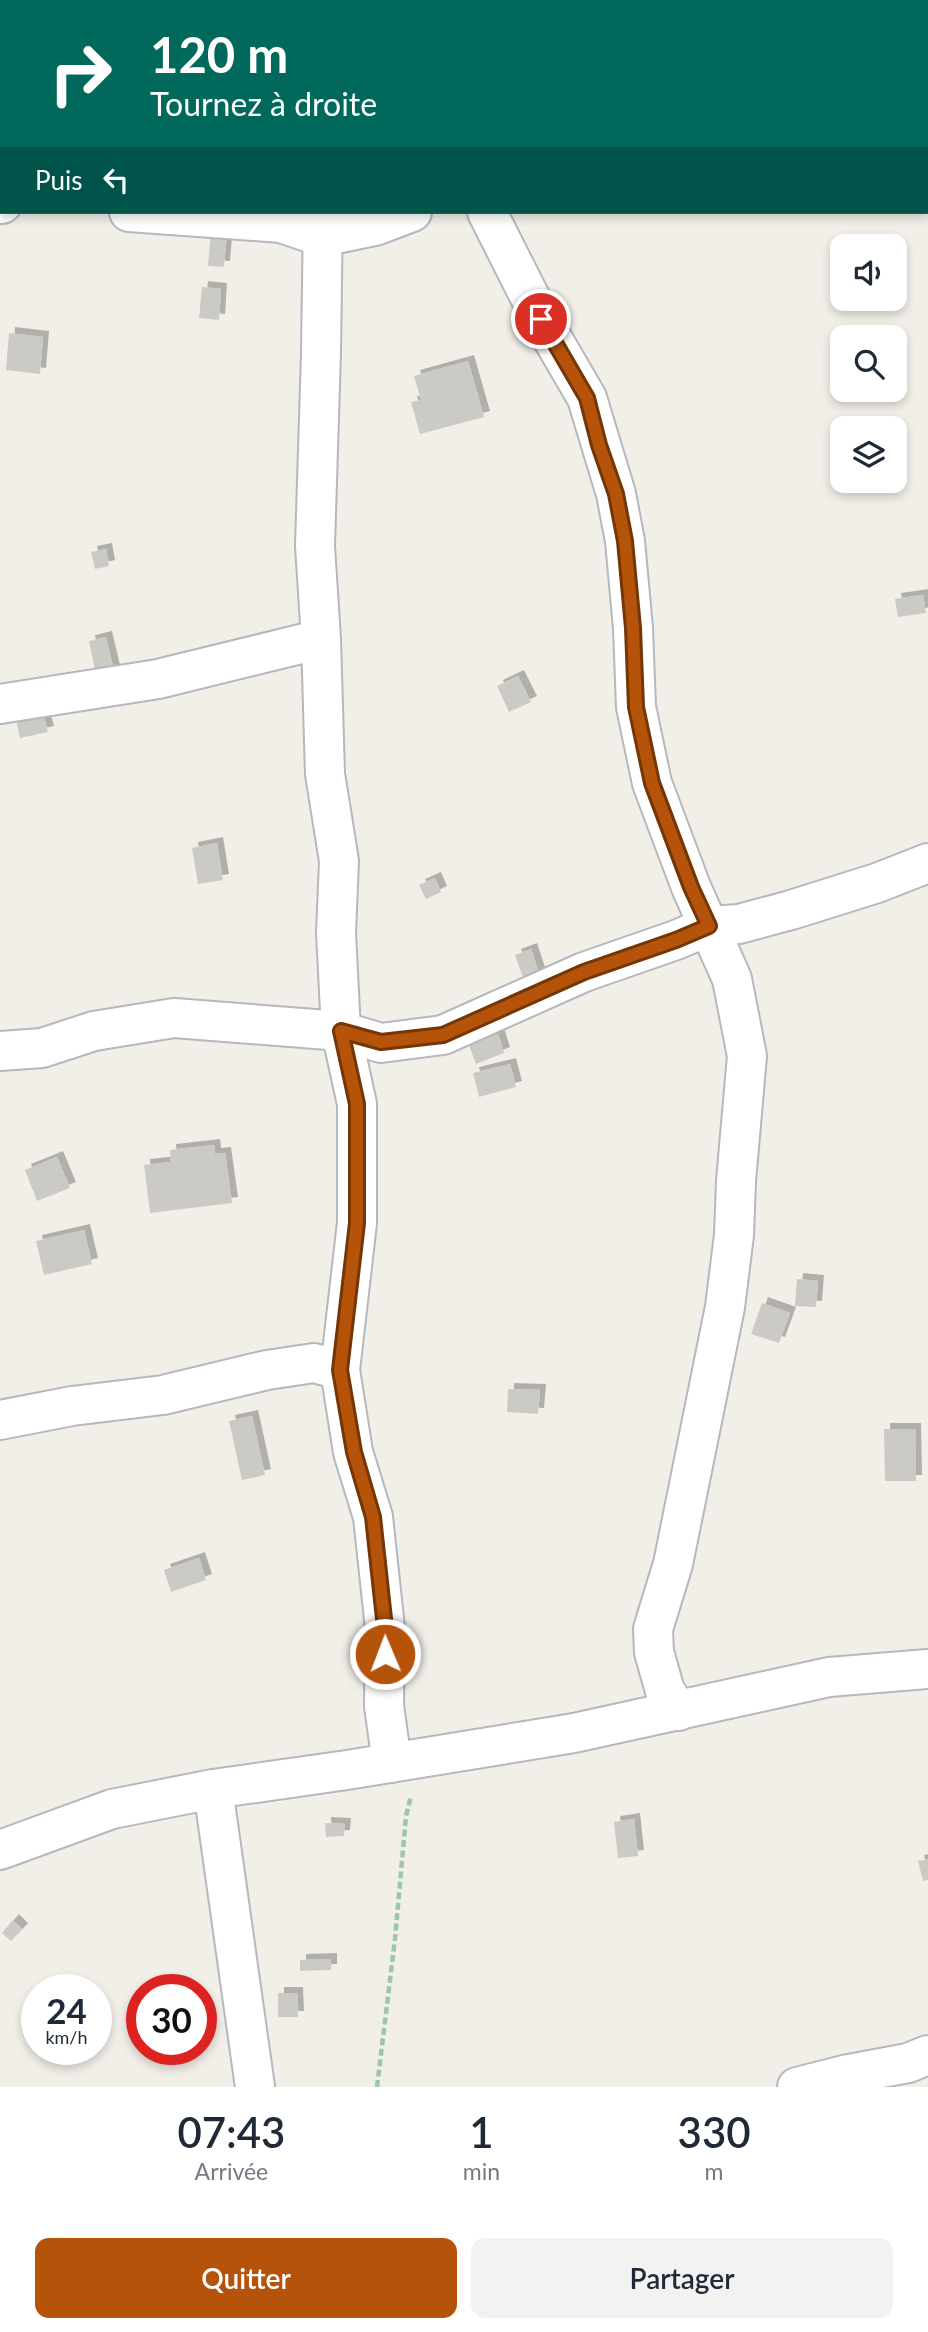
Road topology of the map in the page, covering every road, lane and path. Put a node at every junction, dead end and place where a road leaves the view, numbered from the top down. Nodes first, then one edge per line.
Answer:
1 (157, 214) edge
2 (407, 214) edge
3 (488, 214) edge
4 (323, 224) edge
5 (321, 639) junction
6 (0, 705) edge
7 (928, 863) edge
8 (709, 926) junction
9 (341, 1031) junction
10 (0, 1051) edge
11 (340, 1370) junction
12 (0, 1420) edge
13 (928, 1669) edge
14 (679, 1711) junction
15 (406, 1760) junction
16 (213, 1789) junction
17 (0, 1850) edge
18 (928, 2055) edge
19 (255, 2087) edge
20 (377, 2087) edge
21 (797, 2087) edge

1 - 4 street
2 - 4 street
3 - 8 street
4 - 5 street
5 - 6 street
5 - 9 street
7 - 8 street
8 - 9 street
8 - 14 street
9 - 10 street
9 - 11 street
11 - 12 street
11 - 15 street
13 - 14 street
14 - 15 street
15 - 16 street
15 - 20 path
16 - 17 street
16 - 19 street
18 - 21 street

